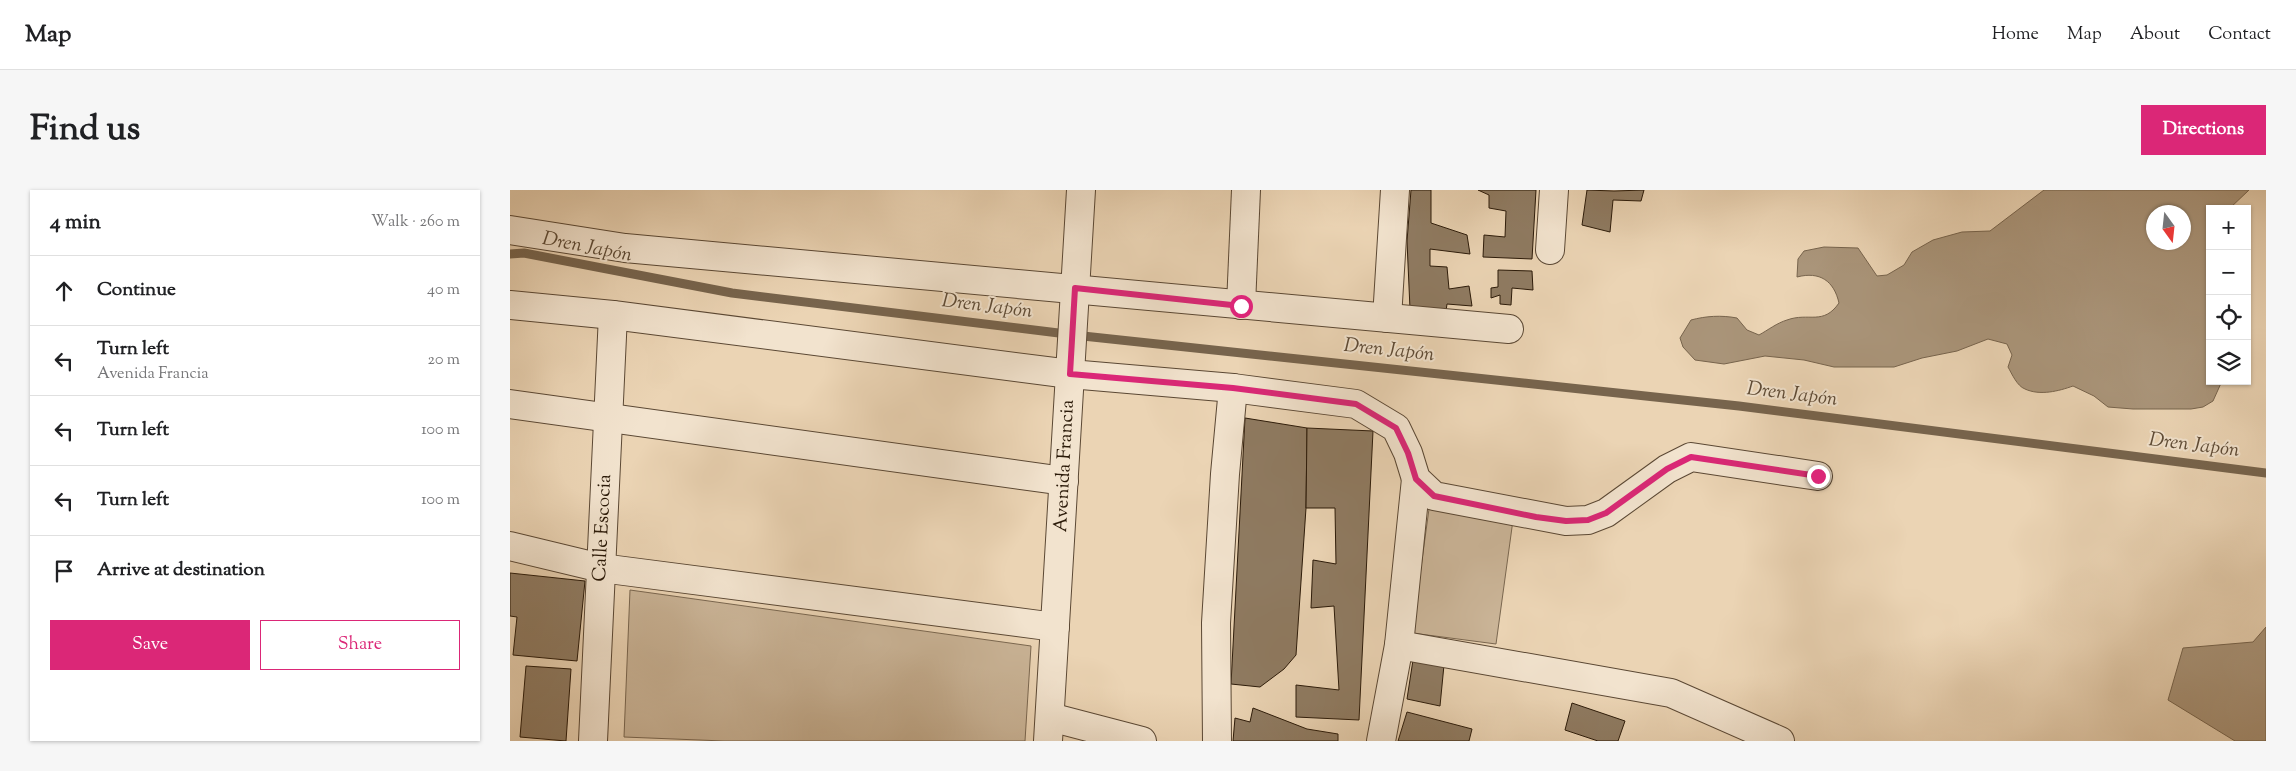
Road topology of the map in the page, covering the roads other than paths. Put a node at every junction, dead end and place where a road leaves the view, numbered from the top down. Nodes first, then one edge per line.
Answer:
1 (1081, 190) edge
2 (1246, 190) edge
3 (1395, 190) edge
4 (1554, 190) edge
5 (510, 230) edge
6 (1550, 250) dead end
7 (1074, 298) junction
8 (510, 305) edge
9 (1241, 306) junction
10 (613, 315) junction
11 (1387, 318) junction
12 (1509, 329) dead end
13 (1070, 368) junction
14 (1233, 388) junction
15 (510, 404) edge
16 (608, 416) junction
17 (1818, 476) dead end
18 (1416, 479) junction
19 (1064, 481) junction
20 (510, 546) edge
21 (601, 568) junction
22 (1055, 627) junction
23 (1399, 645) junction
24 (1049, 729) edge
25 (593, 741) edge
26 (1142, 741) edge
27 (1216, 741) edge
28 (1381, 741) edge
29 (1780, 741) edge

1 - 7 street, Avenida Francia
2 - 9 street
3 - 11 street
4 - 6 street
5 - 7 street
7 - 9 street
7 - 13 street, Avenida Francia
8 - 10 street
9 - 11 street
10 - 13 street
10 - 16 street, Calle Escocia
11 - 12 street
13 - 14 street
13 - 19 street, Avenida Francia
14 - 18 street
14 - 27 street
15 - 16 street
16 - 19 street
16 - 21 street, Calle Escocia
17 - 18 street
18 - 23 street
19 - 22 street, Avenida Francia
20 - 21 street
21 - 22 street
21 - 25 street, Calle Escocia
22 - 24 street, Avenida Francia
23 - 28 street
23 - 29 street
24 - 26 street

